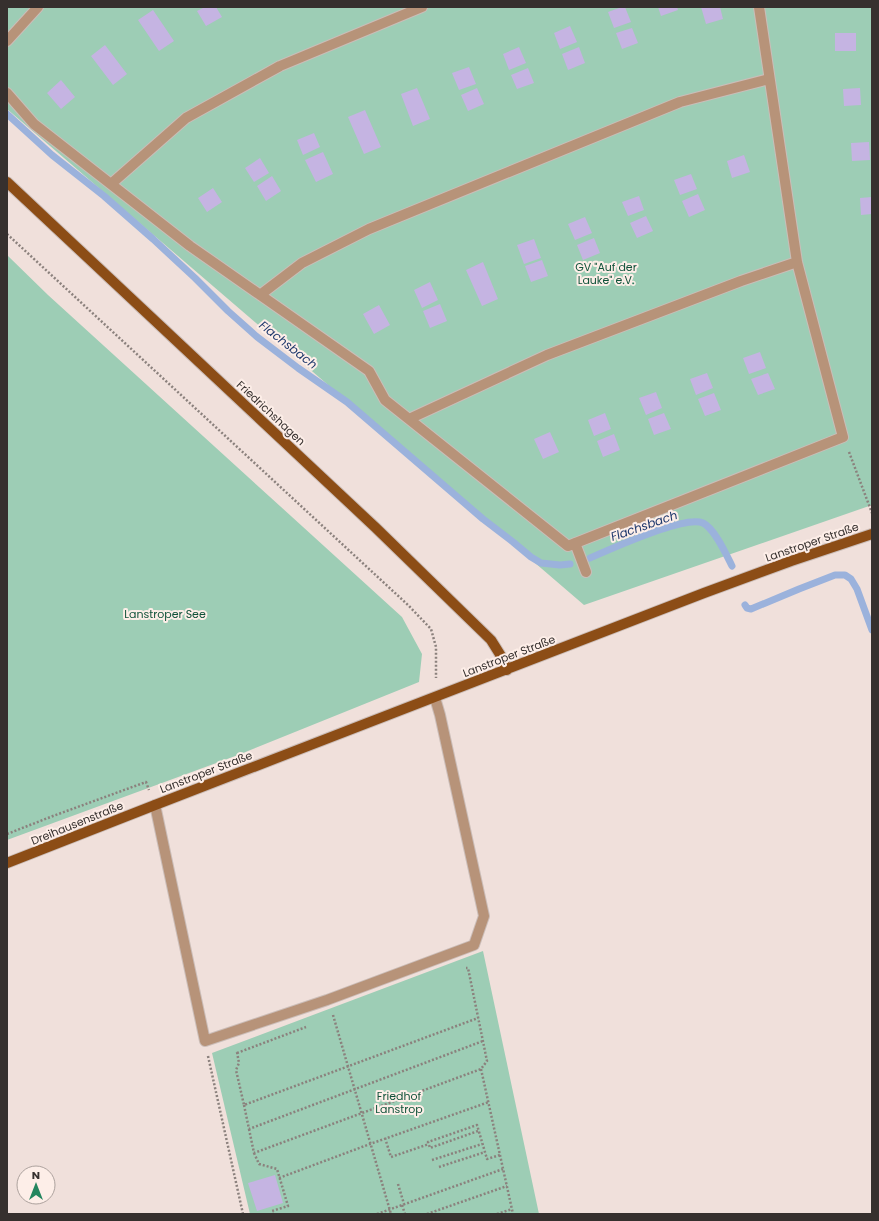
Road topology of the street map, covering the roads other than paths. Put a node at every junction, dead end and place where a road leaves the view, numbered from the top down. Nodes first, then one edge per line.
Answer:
1 (38, 7) edge
2 (422, 7) edge
3 (759, 7) edge
4 (7, 41) edge
5 (769, 79) junction
6 (7, 93) edge
7 (7, 182) edge
8 (111, 184) junction
9 (796, 262) junction
10 (260, 295) junction
11 (409, 419) junction
12 (872, 534) edge
13 (574, 543) junction
14 (586, 572) dead end
15 (506, 670) junction
16 (435, 698) junction
17 (155, 805) junction
18 (7, 863) edge

1 - 4 lane
2 - 8 lane
3 - 5 lane
5 - 9 lane
5 - 10 lane
6 - 8 lane
7 - 15 main road, Friedrichshagen
8 - 10 lane
9 - 11 lane
9 - 13 lane
10 - 11 lane
11 - 13 lane
12 - 15 main road, Lanstroper Straße
13 - 14 lane
15 - 16 main road, Lanstroper Straße
16 - 17 main road, Lanstroper Straße
16 - 17 lane
17 - 18 main road, Dreihausenstraße

